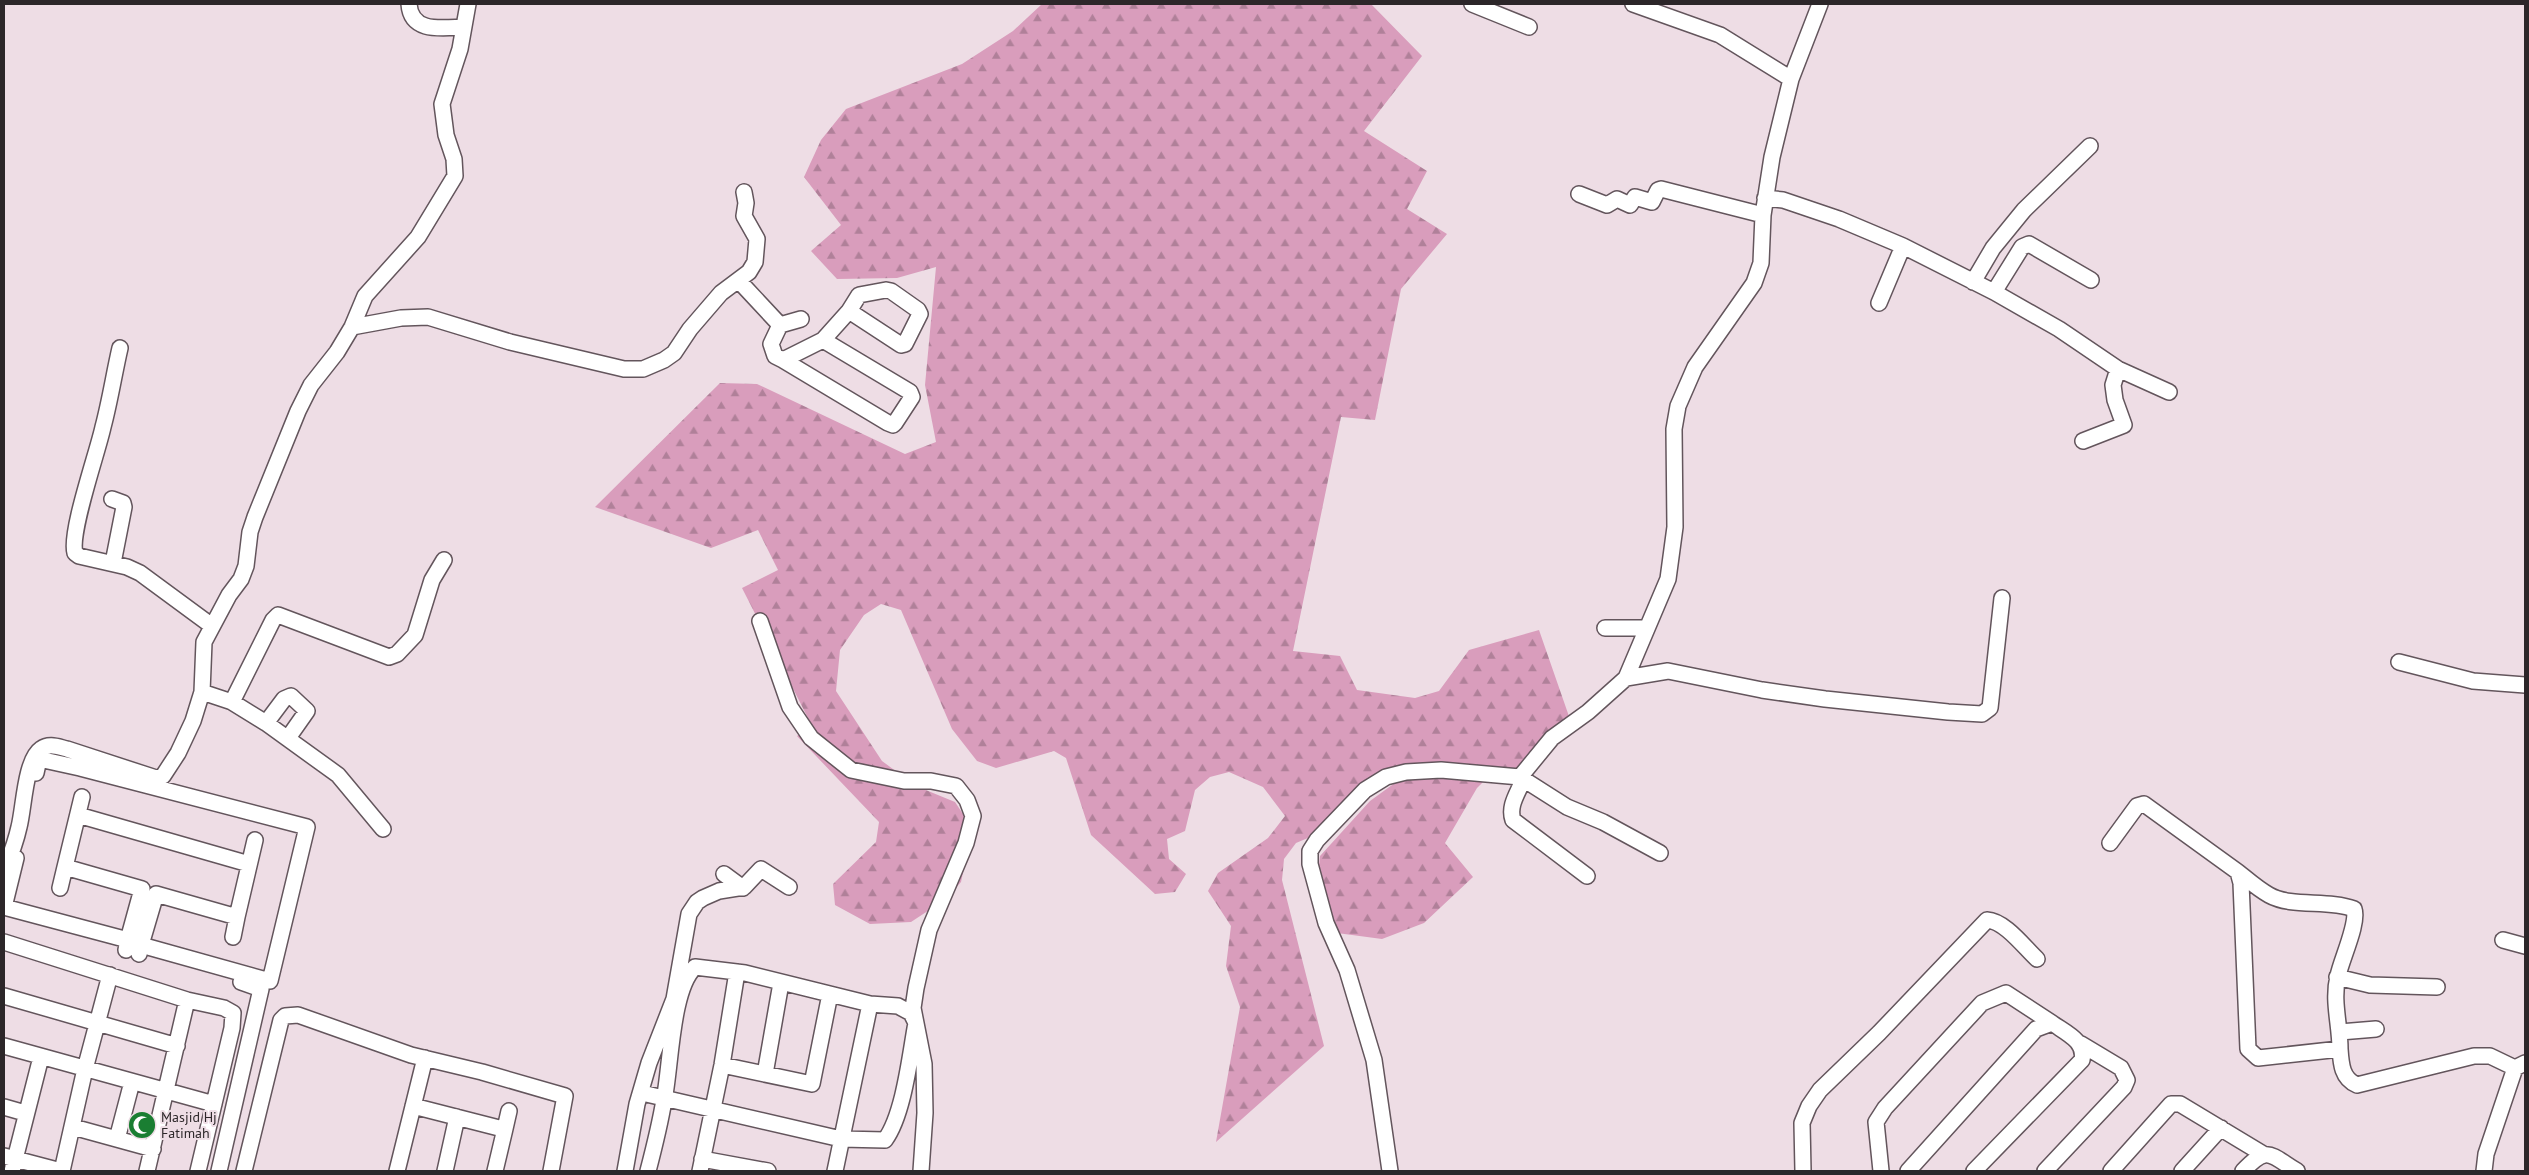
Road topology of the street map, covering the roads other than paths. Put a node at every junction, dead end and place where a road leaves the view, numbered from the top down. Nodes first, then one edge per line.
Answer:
1 (409, 4) edge
2 (468, 4) edge
3 (1472, 4) edge
4 (1634, 4) edge
5 (1820, 4) edge
6 (462, 27) junction
7 (1528, 27) dead end
8 (1791, 78) junction
9 (2090, 146) dead end
10 (744, 192) dead end
11 (1579, 194) dead end
12 (1765, 198) junction
13 (1763, 215) junction
14 (2006, 232) junction
15 (1903, 246) junction
16 (2022, 247) junction
17 (2091, 280) dead end
18 (739, 281) junction
19 (1973, 282) junction
20 (1994, 292) junction
21 (1879, 303) dead end
22 (849, 311) junction
23 (801, 319) dead end
24 (780, 325) junction
25 (352, 327) junction
26 (823, 340) junction
27 (120, 348) dead end
28 (784, 360) junction
29 (2118, 369) junction
30 (2169, 392) dead end
31 (2082, 441) dead end
32 (112, 499) dead end
33 (444, 560) dead end
34 (113, 563) junction
35 (2002, 598) dead end
36 (760, 621) dead end
37 (212, 626) junction
38 (1604, 628) dead end
39 (1647, 628) junction
40 (2399, 662) dead end
41 (1626, 678) junction
42 (2525, 685) edge
43 (202, 692) junction
44 (232, 702) junction
45 (266, 723) junction
46 (288, 738) junction
47 (1522, 778) junction
48 (82, 797) dead end
49 (78, 815) junction
50 (383, 829) dead end
51 (255, 840) dead end
52 (2110, 843) dead end
53 (1660, 853) dead end
54 (249, 864) junction
55 (65, 867) junction
56 (4, 871) edge
57 (2238, 872) junction
58 (724, 874) dead end
59 (1587, 876) dead end
60 (789, 887) dead end
61 (60, 888) dead end
62 (743, 888) junction
63 (149, 892) junction
64 (4, 917) edge
65 (237, 917) junction
66 (233, 937) dead end
67 (2503, 940) dead end
68 (4, 942) edge
69 (135, 942) junction
70 (2525, 946) edge
71 (2037, 959) dead end
72 (738, 972) junction
73 (110, 975) junction
74 (2337, 977) junction
75 (781, 983) junction
76 (2437, 987) dead end
77 (830, 994) junction
78 (4, 996) edge
79 (187, 1000) junction
80 (870, 1004) junction
81 (96, 1023) junction
82 (916, 1023) junction
83 (2052, 1023) junction
84 (2376, 1029) dead end
85 (2340, 1032) junction
86 (2081, 1044) junction
87 (4, 1046) edge
88 (176, 1046) junction
89 (2340, 1049) junction
90 (41, 1057) junction
91 (425, 1058) junction
92 (722, 1065) junction
93 (2520, 1065) edge
94 (85, 1069) junction
95 (765, 1074) junction
96 (132, 1082) junction
97 (167, 1092) junction
98 (642, 1093) junction
99 (665, 1099) junction
100 (5, 1104) edge
101 (214, 1104) junction
102 (413, 1106) junction
103 (713, 1110) junction
104 (509, 1111) dead end
105 (25, 1113) junction
106 (457, 1117) junction
107 (73, 1127) junction
108 (2221, 1128) junction
109 (504, 1133) junction
110 (117, 1139) junction
111 (841, 1139) junction
112 (153, 1149) junction
113 (2263, 1154) junction
114 (10, 1162) edge
115 (701, 1165) edge
116 (744, 1169) edge
117 (62, 1171) edge
118 (147, 1171) edge
119 (198, 1171) edge
120 (220, 1171) edge
121 (244, 1171) edge
122 (397, 1171) edge
123 (445, 1171) edge
124 (495, 1171) edge
125 (551, 1171) edge
126 (625, 1171) edge
127 (648, 1171) edge
128 (768, 1171) edge
129 (834, 1171) edge
130 (921, 1171) edge
131 (1390, 1171) edge
132 (1803, 1171) edge
133 (1881, 1171) edge
134 (1908, 1171) edge
135 (1974, 1171) edge
136 (2045, 1171) edge
137 (2112, 1171) edge
138 (2182, 1171) edge
139 (2243, 1171) edge
140 (2297, 1171) edge
141 (2484, 1171) edge

1 - 6 street
2 - 6 street
3 - 7 street
4 - 8 street
5 - 8 street
6 - 25 street
8 - 12 street
9 - 14 street
10 - 18 street
11 - 13 street
12 - 13 street
12 - 15 street
13 - 39 street
14 - 16 street
14 - 19 street
15 - 19 street
15 - 21 street
16 - 17 street
16 - 20 street
18 - 24 street
18 - 25 street
19 - 20 street
20 - 29 street
22 - 22 street
22 - 26 street
23 - 24 street
24 - 28 street
25 - 37 street
26 - 28 street
26 - 28 street
27 - 34 street
29 - 30 street
29 - 31 street
32 - 34 street
33 - 44 street
34 - 37 street
35 - 41 street
36 - 82 street
37 - 43 street
38 - 39 street
39 - 41 street
40 - 42 street
41 - 47 street
43 - 44 street
43 - 56 street
44 - 45 street
45 - 46 street
45 - 46 street
46 - 50 street
47 - 53 street
47 - 59 street
47 - 131 street
48 - 49 street
49 - 54 street
49 - 55 street
51 - 54 street
52 - 57 street
54 - 65 street
55 - 61 street
55 - 63 street
57 - 74 street
57 - 89 street
58 - 62 street
60 - 62 street
62 - 98 street
63 - 65 street
63 - 69 street
64 - 69 street
65 - 66 street
67 - 70 street
68 - 73 street
69 - 69 street
69 - 120 street
71 - 132 street
72 - 75 street
72 - 92 street
72 - 99 street
73 - 79 street
73 - 81 street
74 - 76 street
74 - 85 street
75 - 77 street
75 - 95 street
77 - 80 street
77 - 95 street
78 - 81 street
79 - 88 street
79 - 101 street
80 - 82 street
80 - 111 street
81 - 88 street
81 - 94 street
82 - 111 street
82 - 130 street
83 - 86 street
83 - 133 street
83 - 134 street
84 - 85 street
85 - 89 street
86 - 135 street
86 - 136 street
87 - 90 street
88 - 97 street
89 - 93 street
90 - 94 street
90 - 105 street
91 - 102 street
91 - 121 street
91 - 125 street
92 - 95 street
92 - 103 street
93 - 141 street
94 - 96 street
94 - 107 street
96 - 97 street
96 - 110 street
97 - 101 street
97 - 112 street
98 - 99 street
98 - 126 street
99 - 103 street
99 - 127 street
100 - 105 street
101 - 119 street
102 - 106 street
102 - 122 street
103 - 111 street
103 - 115 street
104 - 109 street
105 - 114 street
106 - 109 street
106 - 123 street
107 - 110 street
107 - 117 street
108 - 113 street
108 - 137 street
108 - 138 street
109 - 124 street
110 - 112 street
111 - 129 street
112 - 118 street
113 - 139 street
113 - 140 street
114 - 117 street
115 - 116 street
116 - 128 street

